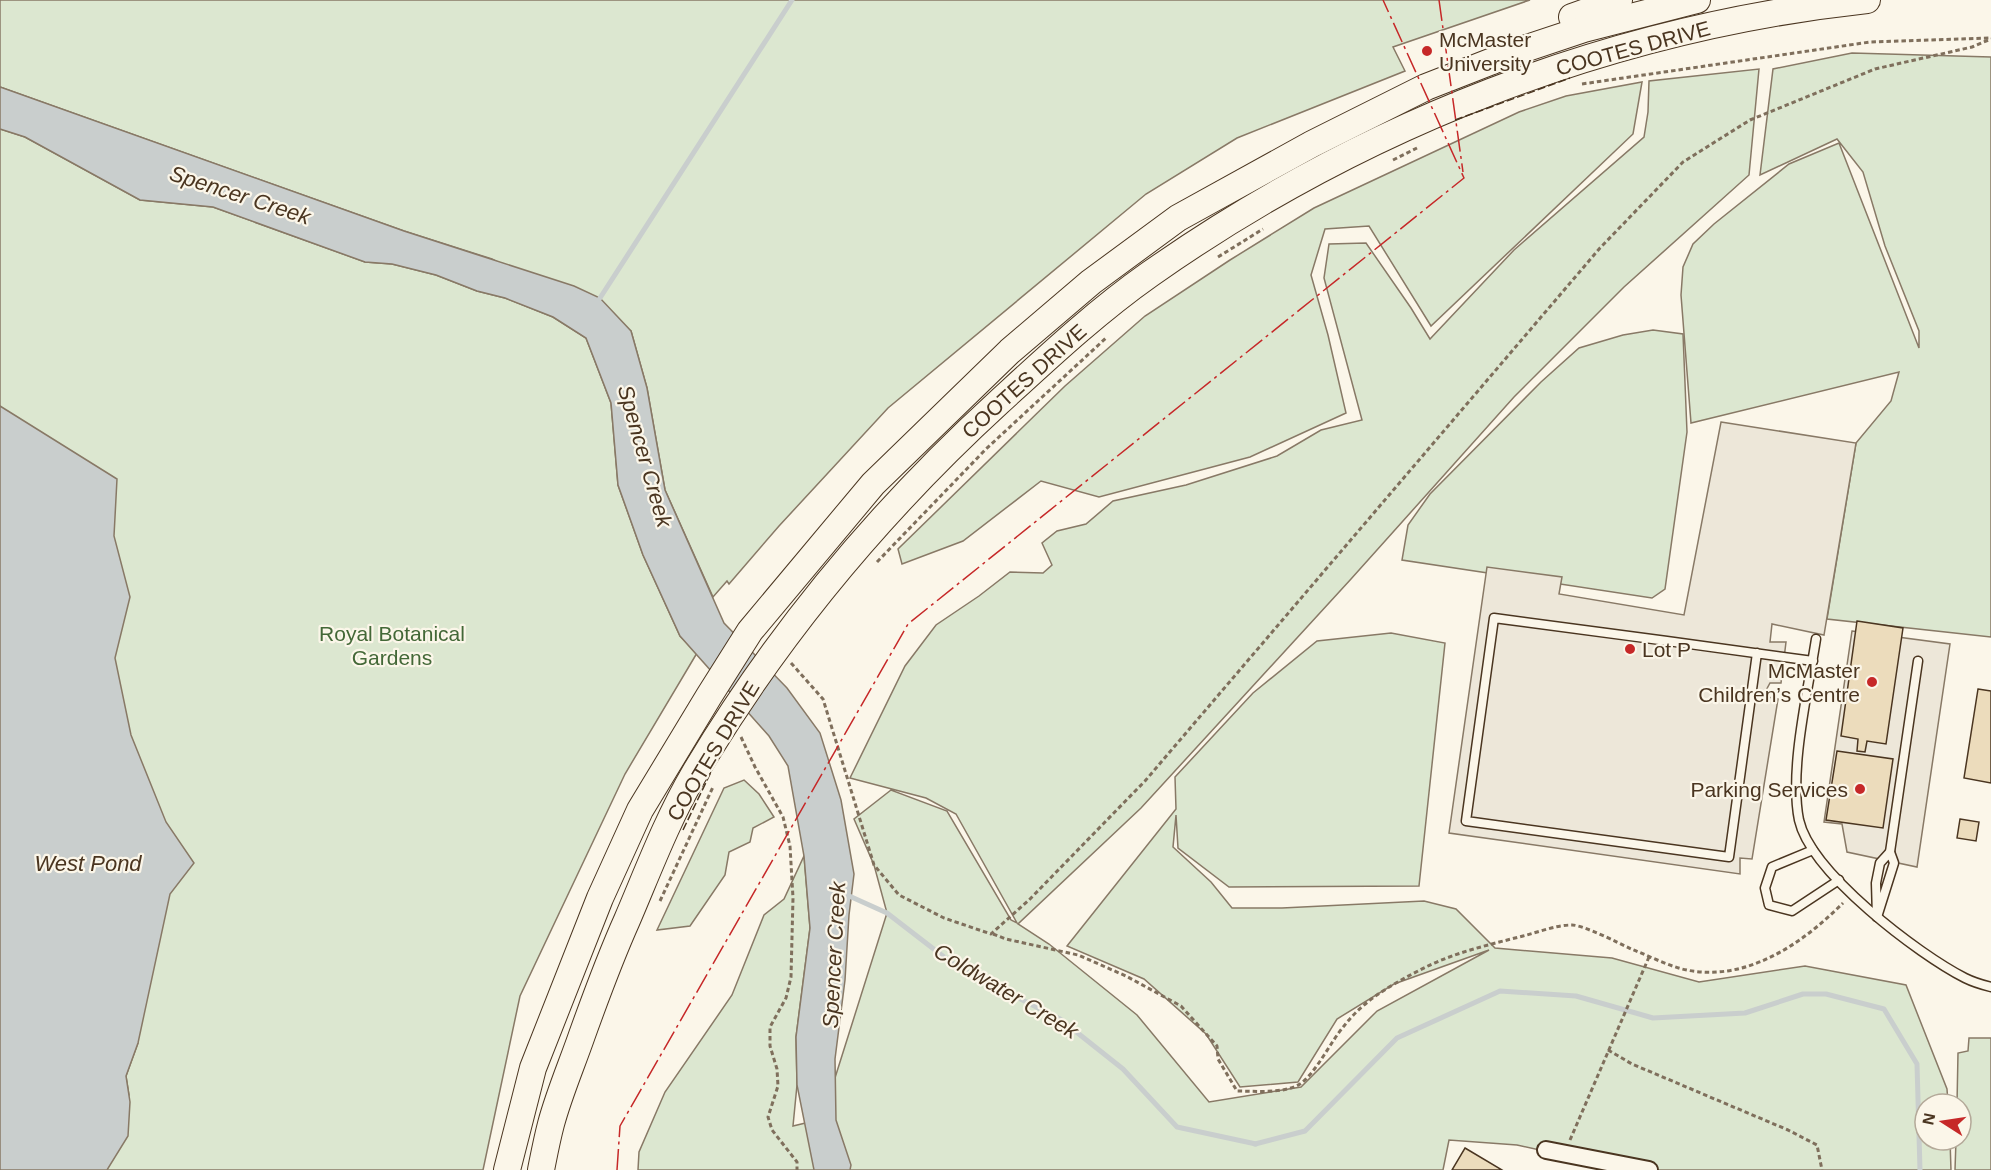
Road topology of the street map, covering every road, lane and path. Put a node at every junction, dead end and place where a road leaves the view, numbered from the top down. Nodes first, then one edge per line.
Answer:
1 (1619, 0) edge
2 (1697, 0) edge
3 (1867, 0) edge
4 (1991, 38) edge
5 (1577, 85) dead end
6 (1426, 87) junction
7 (1426, 144) dead end
8 (1383, 165) dead end
9 (1268, 226) dead end
10 (1209, 263) dead end
11 (1106, 338) dead end
12 (873, 566) dead end
13 (1816, 639) dead end
14 (1756, 653) junction
15 (1813, 661) junction
16 (1918, 661) dead end
17 (782, 664) junction
18 (734, 735) junction
19 (714, 786) dead end
20 (1813, 850) junction
21 (1839, 880) junction
22 (1852, 894) junction
23 (656, 910) dead end
24 (1877, 917) junction
25 (992, 934) junction
26 (1649, 957) junction
27 (1991, 987) edge
28 (1608, 1050) junction
29 (1546, 1150) dead end
30 (1564, 1154) junction
31 (507, 1170) edge
32 (541, 1170) edge
33 (797, 1170) edge
34 (1648, 1170) edge
35 (1822, 1170) edge

1 - 6 main road
2 - 6 main road, COOTES DRIVE
3 - 17 main road, COOTES DRIVE
4 - 5 path
4 - 25 path
6 - 31 main road, COOTES DRIVE
7 - 8 path
9 - 10 path
11 - 12 path
13 - 15 lane
14 - 14 lane
14 - 15 lane
15 - 20 lane
16 - 24 lane
17 - 18 main road, COOTES DRIVE
17 - 25 path
18 - 32 main road, COOTES DRIVE
18 - 33 path
19 - 23 path
20 - 21 lane
20 - 21 lane
21 - 22 lane
22 - 24 lane
22 - 26 path
24 - 27 lane
25 - 26 path
26 - 28 path
28 - 30 path
28 - 35 path
29 - 30 street
30 - 34 street

